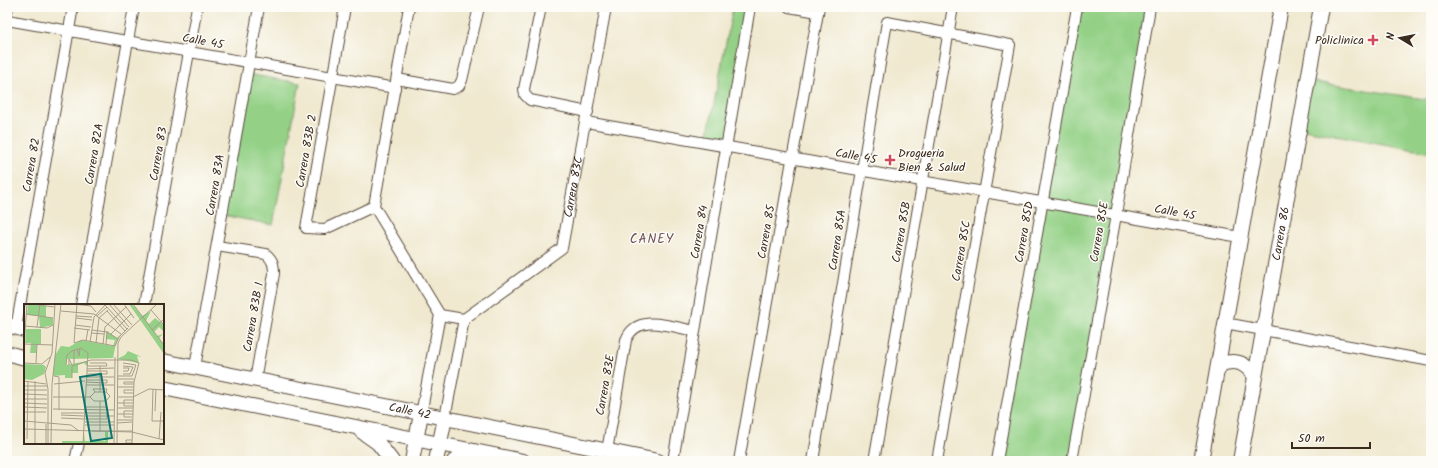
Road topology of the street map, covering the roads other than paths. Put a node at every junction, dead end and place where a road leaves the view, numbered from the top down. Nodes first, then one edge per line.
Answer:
1 (8, 7) edge
2 (73, 7) edge
3 (134, 7) edge
4 (197, 7) edge
5 (260, 7) edge
6 (345, 7) edge
7 (409, 7) edge
8 (479, 7) edge
9 (541, 7) edge
10 (606, 7) edge
11 (750, 7) edge
12 (789, 7) edge
13 (953, 7) edge
14 (1077, 7) edge
15 (1150, 7) edge
16 (1282, 7) edge
17 (1321, 7) edge
18 (819, 9) edge
19 (7, 11) edge
20 (7, 20) edge
21 (69, 31) junction
22 (948, 34) junction
23 (128, 41) junction
24 (189, 52) junction
25 (250, 62) junction
26 (332, 77) junction
27 (396, 83) junction
28 (587, 117) junction
29 (727, 146) junction
30 (792, 158) junction
31 (862, 170) junction
32 (923, 181) junction
33 (984, 192) junction
34 (1043, 202) junction
35 (374, 206) junction
36 (1116, 215) junction
37 (1240, 237) junction
38 (217, 246) junction
39 (81, 304) edge
40 (144, 304) edge
41 (440, 315) junction
42 (464, 319) junction
43 (1225, 324) junction
44 (16, 327) edge
45 (695, 331) junction
46 (1263, 331) junction
47 (7, 353) edge
48 (24, 358) edge
49 (164, 361) edge
50 (1431, 362) edge
51 (195, 367) junction
52 (1216, 372) junction
53 (1255, 376) junction
54 (255, 380) junction
55 (164, 388) edge
56 (421, 414) junction
57 (445, 418) junction
58 (346, 425) junction
59 (416, 440) junction
60 (79, 444) edge
61 (439, 444) junction
62 (606, 451) junction
63 (478, 452) junction
64 (75, 461) edge
65 (392, 461) edge
66 (412, 461) edge
67 (436, 461) edge
68 (454, 461) edge
69 (523, 461) edge
70 (658, 461) edge
71 (673, 461) edge
72 (739, 461) edge
73 (813, 461) edge
74 (874, 461) edge
75 (937, 461) edge
76 (997, 461) edge
77 (1072, 461) edge
78 (1201, 461) edge
79 (1240, 461) edge

1 - 19 street
2 - 21 street, Carrera 82
3 - 23 street, Carrera 82A
4 - 24 street, Carrera 83
5 - 25 street, Carrera 83A
6 - 26 street, Carrera 83B 2
7 - 27 street
8 - 27 street, Calle 45
9 - 28 street, Calle 45
10 - 28 street, Carrera 83C
11 - 29 street, Carrera 84
12 - 18 street
13 - 22 street, Carrera 85B
14 - 34 street, Carrera 85D
15 - 36 street, Carrera 85E
16 - 37 street
17 - 46 street, Carrera 86
18 - 30 street, Carrera 85
20 - 21 street, Calle 45
21 - 23 street, Calle 45
21 - 44 street, Carrera 82
22 - 31 street, Carrera 85A
22 - 32 street, Carrera 85B
22 - 33 street, Carrera 85C
23 - 24 street, Calle 45
23 - 39 street, Carrera 82A
24 - 25 street, Calle 45
24 - 40 street, Carrera 83
25 - 26 street, Calle 45
25 - 38 street, Carrera 83A
26 - 27 street, Calle 45
26 - 35 street, Carrera 83B 2
27 - 35 street
28 - 29 street, Calle 45
28 - 42 street, Carrera 83C
29 - 30 street, Calle 45
29 - 45 street, Carrera 84
30 - 31 street, Calle 45
30 - 72 street, Carrera 85
31 - 32 street, Calle 45
31 - 73 street, Carrera 85A
32 - 33 street, Calle 45
32 - 74 street, Carrera 85B
33 - 34 street, Calle 45
33 - 75 street, Carrera 85C
34 - 36 street, Calle 45
34 - 76 street, Carrera 85D
35 - 41 street
36 - 37 street, Calle 45
36 - 77 street, Carrera 85E
37 - 43 street
38 - 51 street, Carrera 83A
38 - 54 street, Carrera 83B 1
41 - 42 street
41 - 56 street
42 - 57 street
43 - 46 street
43 - 52 street
45 - 62 street, Carrera 83E
45 - 71 street, Carrera 84
46 - 50 street
46 - 53 street, Carrera 86
47 - 48 street
49 - 51 street, Calle 42
51 - 54 street, Calle 42
52 - 53 street
52 - 78 street
53 - 79 street, Carrera 86
54 - 56 street, Calle 42
55 - 58 street
56 - 57 street, Calle 42
56 - 59 street
57 - 61 street
57 - 62 street, Calle 42
58 - 59 street
58 - 65 street
59 - 61 street
59 - 66 street
60 - 64 street
61 - 63 street
61 - 67 street
62 - 70 street, Calle 42
63 - 68 street
63 - 69 street

